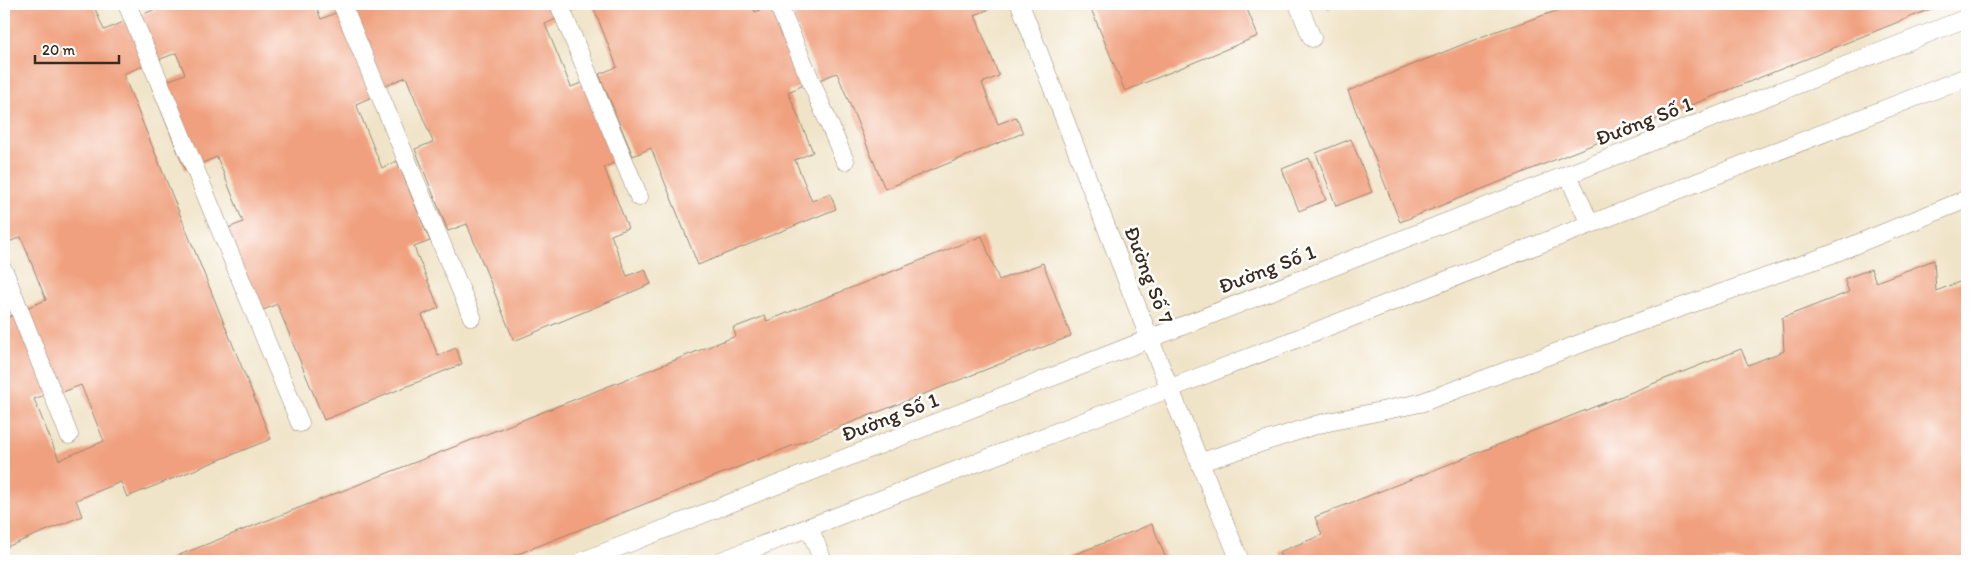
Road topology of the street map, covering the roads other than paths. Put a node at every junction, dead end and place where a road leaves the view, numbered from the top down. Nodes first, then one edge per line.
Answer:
1 (127, 4) edge
2 (342, 4) edge
3 (559, 4) edge
4 (778, 4) edge
5 (1020, 4) edge
6 (1298, 4) edge
7 (1967, 18) edge
8 (1312, 38) dead end
9 (1967, 77) edge
10 (845, 161) dead end
11 (1568, 175) junction
12 (639, 197) dead end
13 (1967, 199) edge
14 (1590, 224) junction
15 (4, 271) edge
16 (472, 317) dead end
17 (1150, 340) junction
18 (1171, 388) junction
19 (300, 423) dead end
20 (69, 435) dead end
21 (1201, 462) junction
22 (809, 527) junction
23 (583, 561) edge
24 (721, 561) edge
25 (823, 561) edge
26 (1240, 561) edge

1 - 19 lane
2 - 16 lane
3 - 12 lane
4 - 10 lane
5 - 17 lane, Đường Số 7
6 - 8 lane
7 - 11 lane, Đường Số 1
9 - 14 lane
11 - 14 lane
11 - 17 lane, Đường Số 1
13 - 21 lane
14 - 18 lane
15 - 20 lane
17 - 18 lane, Đường Số 7
17 - 23 lane, Đường Số 1
18 - 21 lane, Đường Số 7
18 - 22 lane
21 - 26 lane, Đường Số 7
22 - 24 lane
22 - 25 lane

